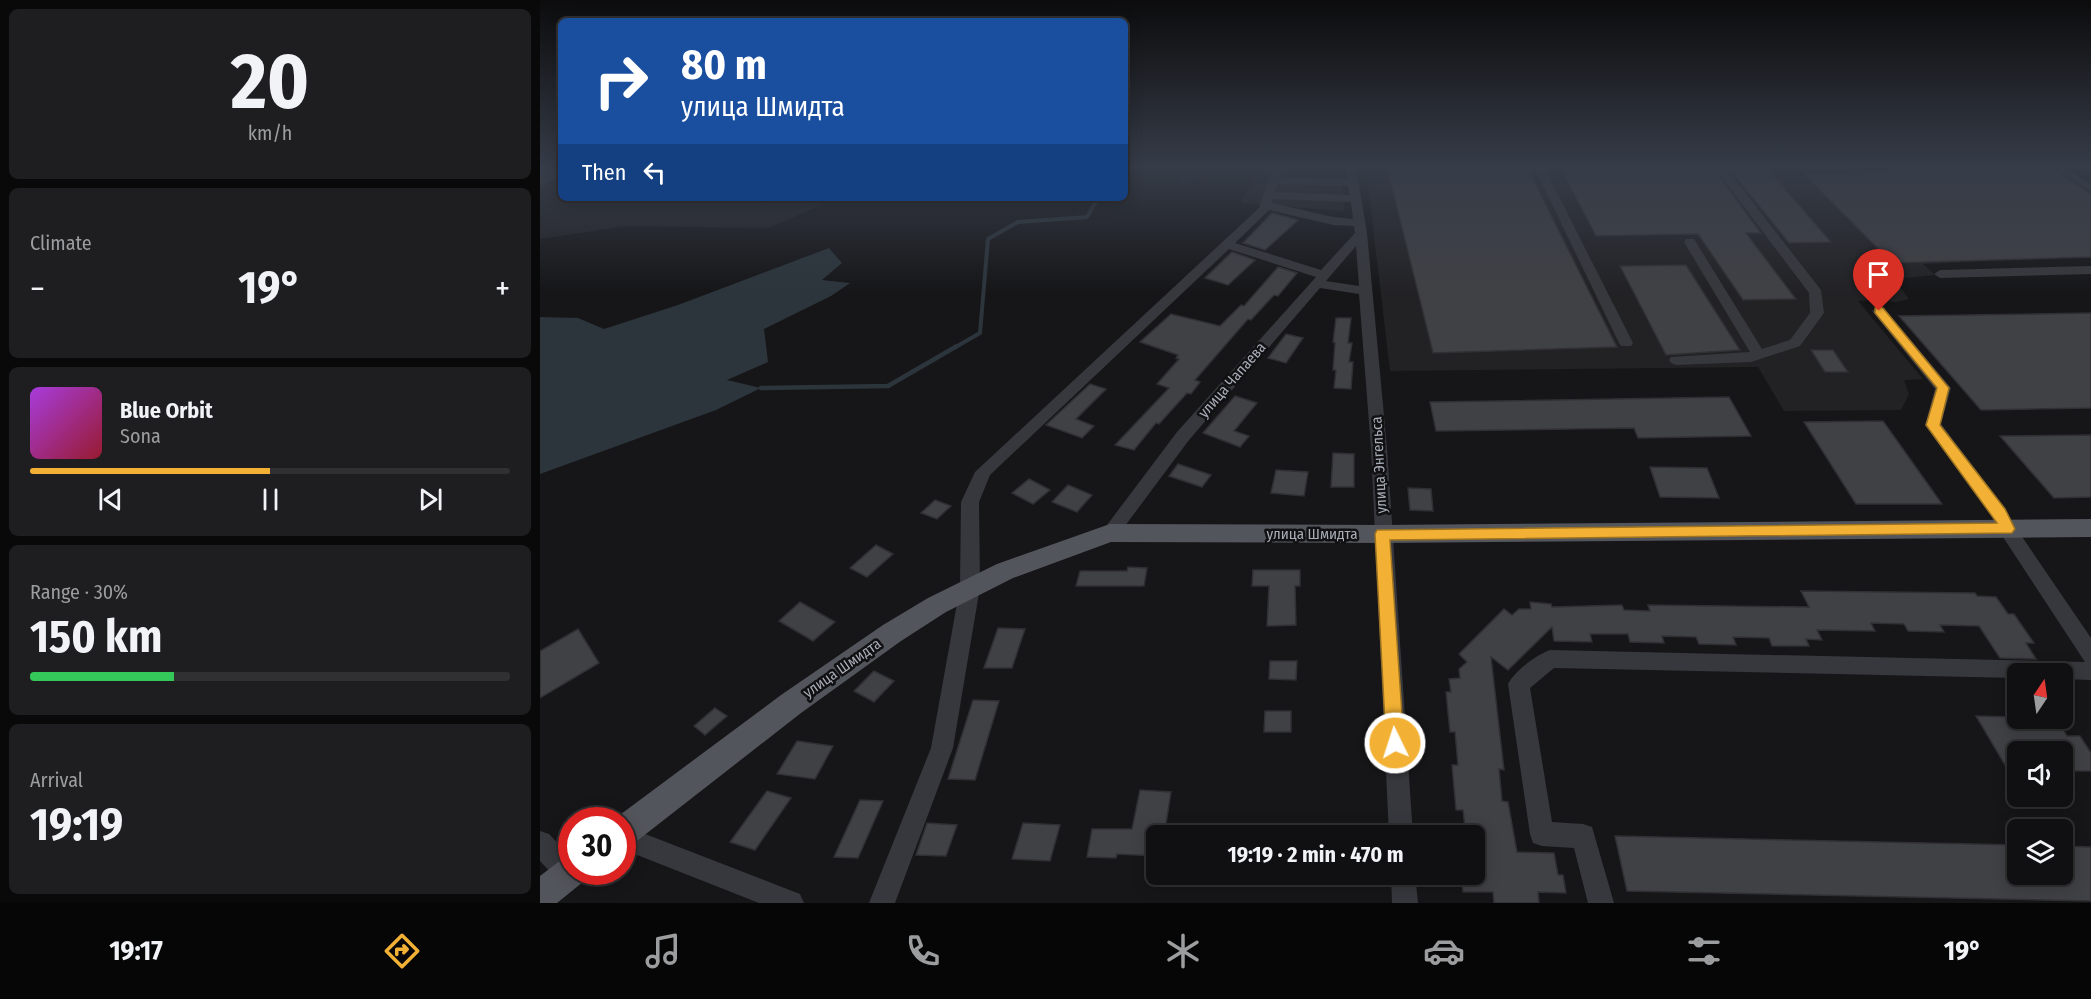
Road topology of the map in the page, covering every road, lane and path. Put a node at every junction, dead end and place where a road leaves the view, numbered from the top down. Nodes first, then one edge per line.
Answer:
1 (1264, 209) edge
2 (1312, 209) edge
3 (1357, 209) edge
4 (1560, 209) edge
5 (1751, 209) edge
6 (1360, 228) junction
7 (1690, 242) dead end
8 (1226, 244) junction
9 (2091, 270) edge
10 (1940, 273) dead end
11 (1320, 279) junction
12 (1366, 291) junction
13 (1879, 311) dead end
14 (1626, 343) dead end
15 (1759, 355) junction
16 (1676, 360) dead end
17 (2091, 528) edge
18 (2007, 529) junction
19 (1110, 532) junction
20 (1382, 534) junction
21 (970, 587) junction
22 (2091, 655) edge
23 (2091, 671) edge
24 (636, 824) edge
25 (1400, 825) edge
26 (636, 841) edge
27 (540, 843) edge
28 (558, 860) edge
29 (558, 882) edge
30 (1404, 885) edge
31 (540, 896) edge
32 (791, 903) edge
33 (882, 903) edge
34 (1405, 903) edge
35 (1601, 903) edge

1 - 8 street
2 - 6 street
3 - 6 street, улица Энгельса
4 - 14 street
5 - 15 street
6 - 11 street, улица Чапаева
6 - 12 street, улица Энгельса
7 - 15 street
8 - 11 street
8 - 21 street
9 - 10 street
11 - 12 street
11 - 19 street, улица Чапаева
12 - 20 street, улица Энгельса
13 - 18 street
15 - 16 street
17 - 18 main road, улица Шмидта
18 - 20 main road, улица Шмидта
18 - 22 street
19 - 20 main road, улица Шмидта
19 - 21 main road, улица Шмидта
20 - 25 street, улица Энгельса
21 - 24 main road, улица Шмидта
21 - 33 street
23 - 35 street
26 - 32 street
27 - 28 street
29 - 31 main road
30 - 34 street

